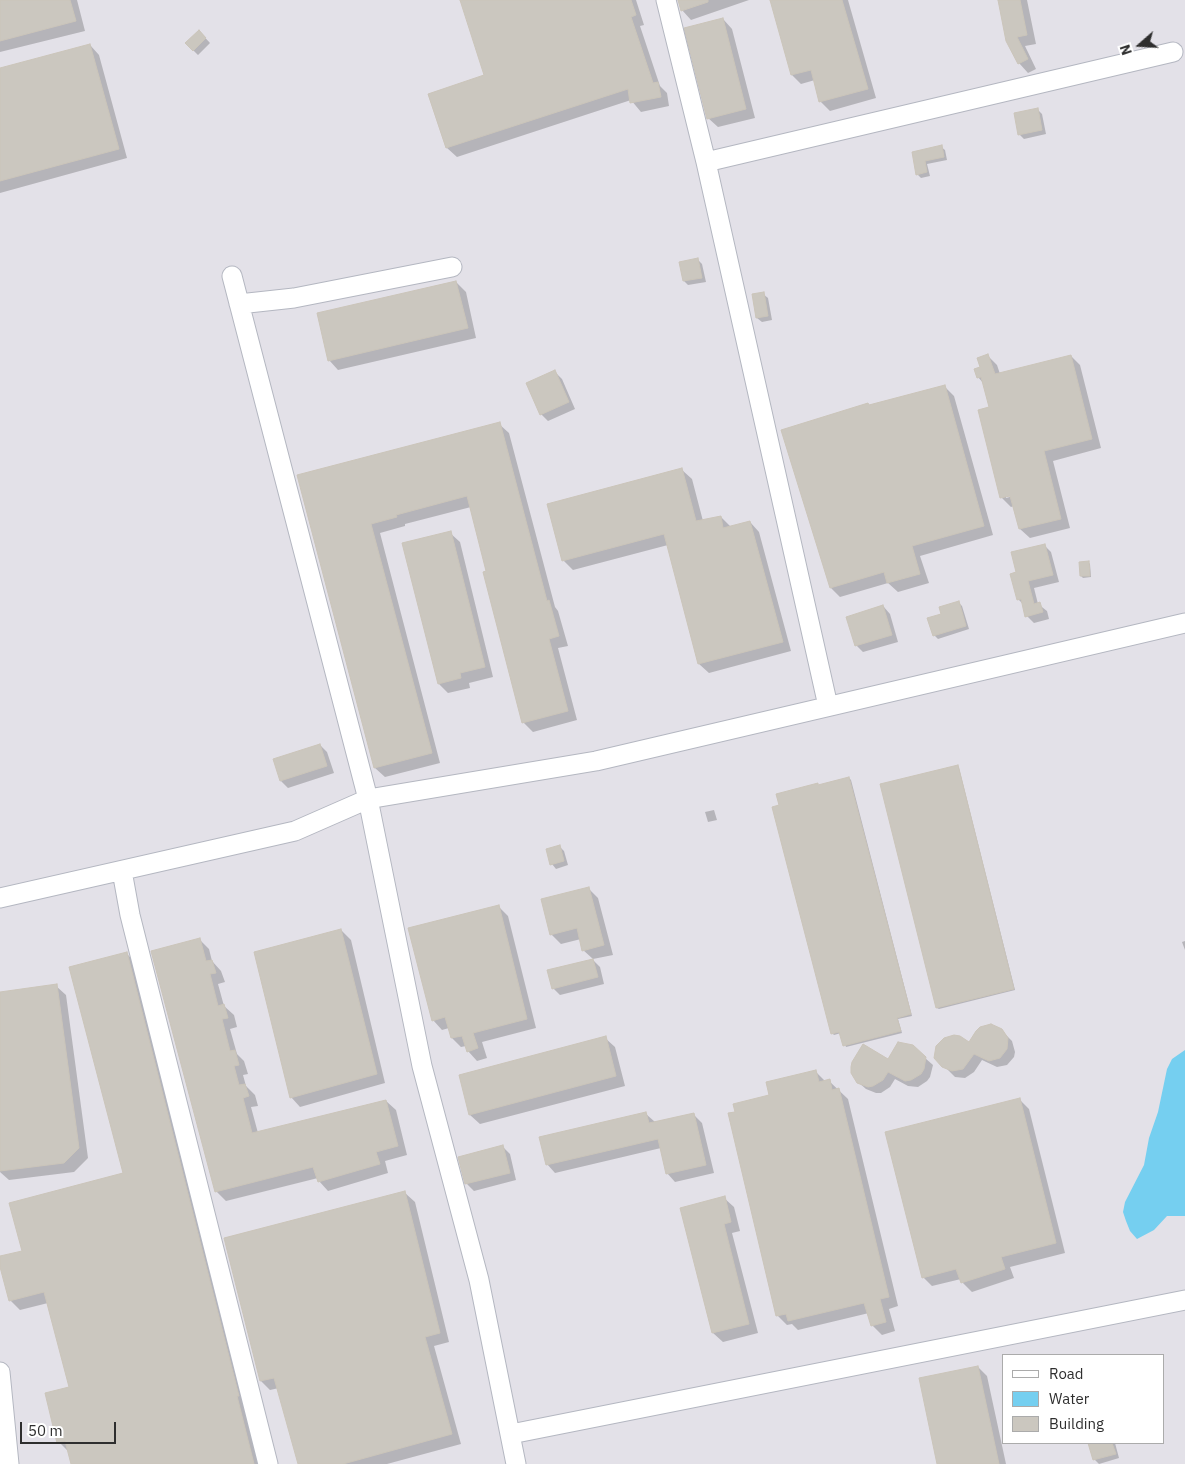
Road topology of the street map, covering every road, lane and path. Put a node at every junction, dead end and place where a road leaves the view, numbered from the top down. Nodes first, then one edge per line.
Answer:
1 (666, 0) edge
2 (1172, 52) dead end
3 (706, 162) junction
4 (452, 268) dead end
5 (232, 276) dead end
6 (239, 304) junction
7 (1185, 623) edge
8 (828, 706) junction
9 (368, 799) junction
10 (122, 871) junction
11 (0, 898) edge
12 (1185, 1300) edge
13 (0, 1372) edge
14 (511, 1434) junction
15 (9, 1464) edge
16 (268, 1464) edge
17 (516, 1464) edge

1 - 3 street
2 - 3 street
3 - 8 street
4 - 6 street
5 - 6 street
6 - 9 street
7 - 8 street
8 - 9 street
9 - 10 street
9 - 14 street
10 - 11 street
10 - 16 street
12 - 14 street
13 - 15 street
14 - 17 street

